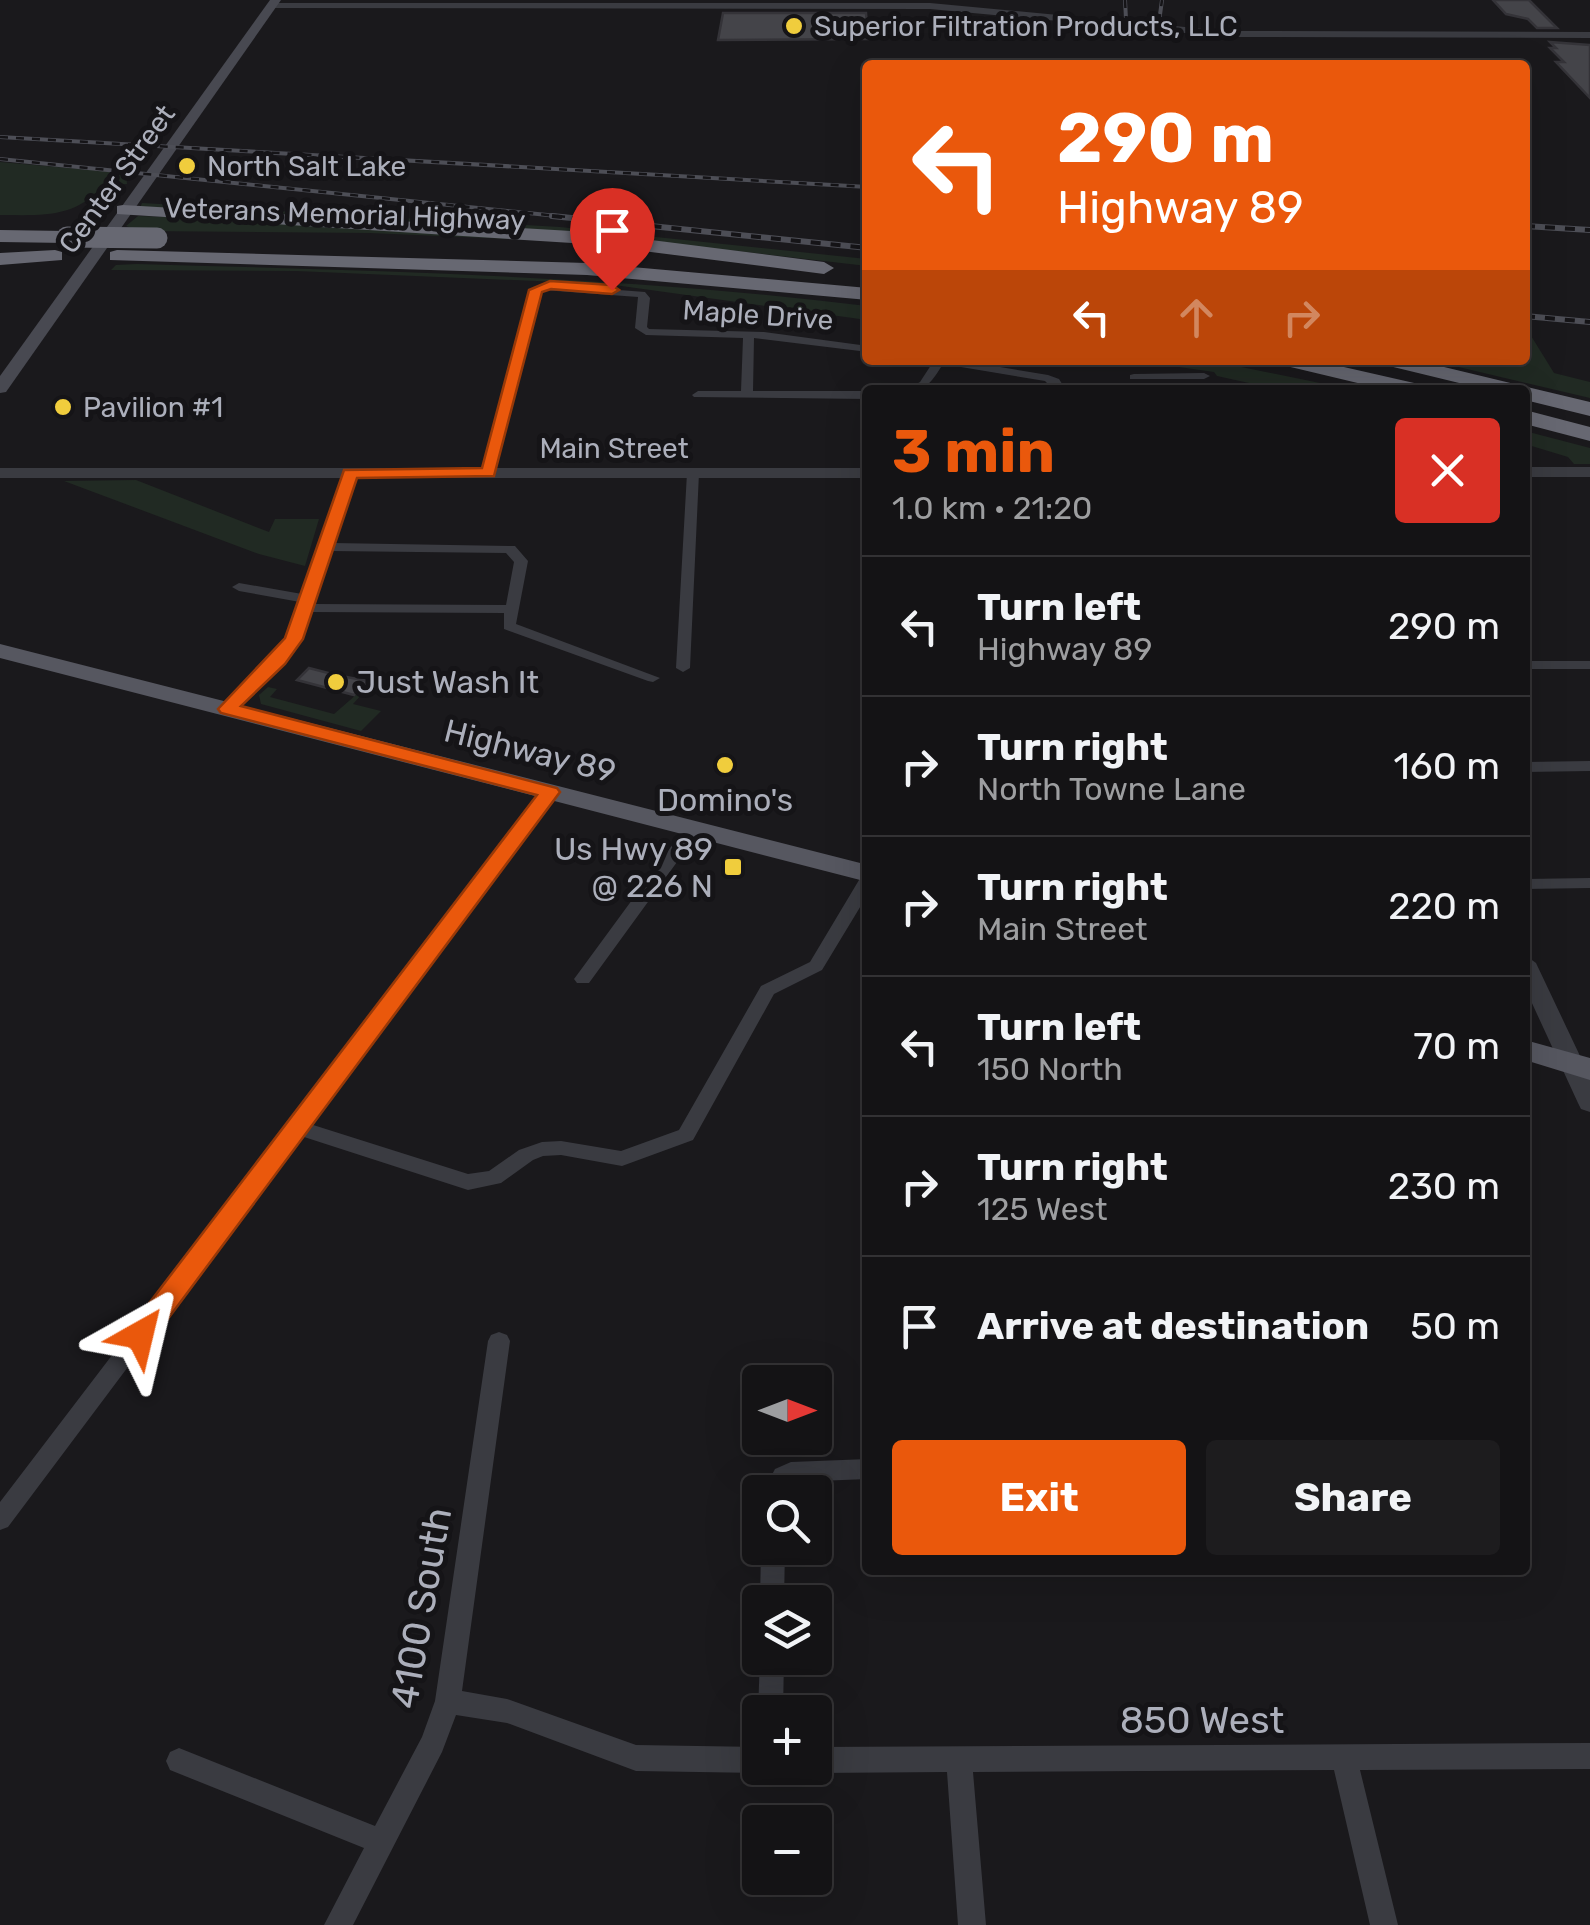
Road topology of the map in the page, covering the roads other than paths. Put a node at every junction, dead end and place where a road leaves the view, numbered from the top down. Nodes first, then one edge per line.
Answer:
1 (274, 2) edge
2 (548, 3) edge
3 (819, 3) edge
4 (1590, 35) edge
5 (124, 210) junction
6 (0, 236) edge
7 (67, 246) junction
8 (0, 257) edge
9 (862, 276) edge
10 (862, 277) edge
11 (862, 293) edge
12 (750, 334) junction
13 (862, 348) edge
14 (962, 365) edge
15 (1306, 365) edge
16 (1409, 365) edge
17 (1204, 376) dead end
18 (1134, 377) edge
19 (1053, 385) edge
20 (1392, 385) edge
21 (1494, 385) edge
22 (0, 388) edge
23 (1530, 393) edge
24 (698, 395) dead end
25 (747, 395) junction
26 (862, 395) edge
27 (1590, 409) edge
28 (1530, 418) edge
29 (1590, 434) edge
30 (1530, 472) edge
31 (1590, 472) edge
32 (0, 473) edge
33 (350, 473) junction
34 (488, 473) junction
35 (693, 473) junction
36 (862, 473) edge
37 (325, 547) junction
38 (239, 587) dead end
39 (306, 604) junction
40 (512, 609) junction
41 (0, 651) edge
42 (1530, 665) edge
43 (1590, 665) edge
44 (684, 668) dead end
45 (653, 678) dead end
46 (228, 709) junction
47 (1530, 766) edge
48 (1590, 766) edge
49 (550, 792) junction
50 (694, 829) junction
51 (862, 875) edge
52 (1590, 883) edge
53 (1530, 884) edge
54 (862, 887) edge
55 (1530, 972) edge
56 (584, 979) dead end
57 (1530, 1051) edge
58 (1580, 1065) edge
59 (1590, 1103) edge
60 (298, 1128) junction
61 (499, 1342) dead end
62 (862, 1469) edge
63 (785, 1475) edge
64 (0, 1520) edge
65 (448, 1702) junction
66 (1590, 1756) edge
67 (1344, 1757) junction
68 (959, 1759) junction
69 (742, 1760) edge
70 (832, 1760) edge
71 (179, 1761) dead end
72 (380, 1842) junction
73 (338, 1925) edge
74 (972, 1925) edge
75 (1384, 1925) edge

1 - 2 street
1 - 5 main road, Center Street
2 - 3 street
3 - 4 street
5 - 9 highway
5 - 22 main road, Center Street
6 - 7 highway, Veterans Memorial Highway
7 - 8 highway
7 - 10 highway, Veterans Memorial Highway, bridge
7 - 11 highway, Veterans Memorial Highway
12 - 13 street, Maple Drive
12 - 25 street
12 - 34 street, Maple Drive
14 - 19 street
15 - 20 highway
16 - 21 highway
17 - 18 street
23 - 27 highway
24 - 25 street
25 - 26 street
28 - 29 highway
30 - 31 street
32 - 33 street, Main Street
33 - 34 street, Main Street
33 - 37 street
34 - 35 street, Main Street
35 - 36 street, Main Street
35 - 44 street
37 - 39 street
37 - 40 street
38 - 39 street
39 - 40 street
39 - 46 street
40 - 45 street
41 - 46 main road, Highway 89
42 - 43 street
46 - 49 main road, Highway 89
47 - 48 street
49 - 50 main road, Highway 89
49 - 60 street
50 - 51 main road, Highway 89
50 - 56 street
52 - 53 street
54 - 60 street
55 - 58 street
57 - 58 main road
58 - 59 street
60 - 64 street
61 - 65 street, 4100 South
62 - 63 street
65 - 69 street
65 - 72 street, 4100 South
66 - 67 street, 850 West
67 - 68 street, 850 West
67 - 75 street
68 - 70 street, 850 West
68 - 74 street
71 - 72 street
72 - 73 street, 4100 South

